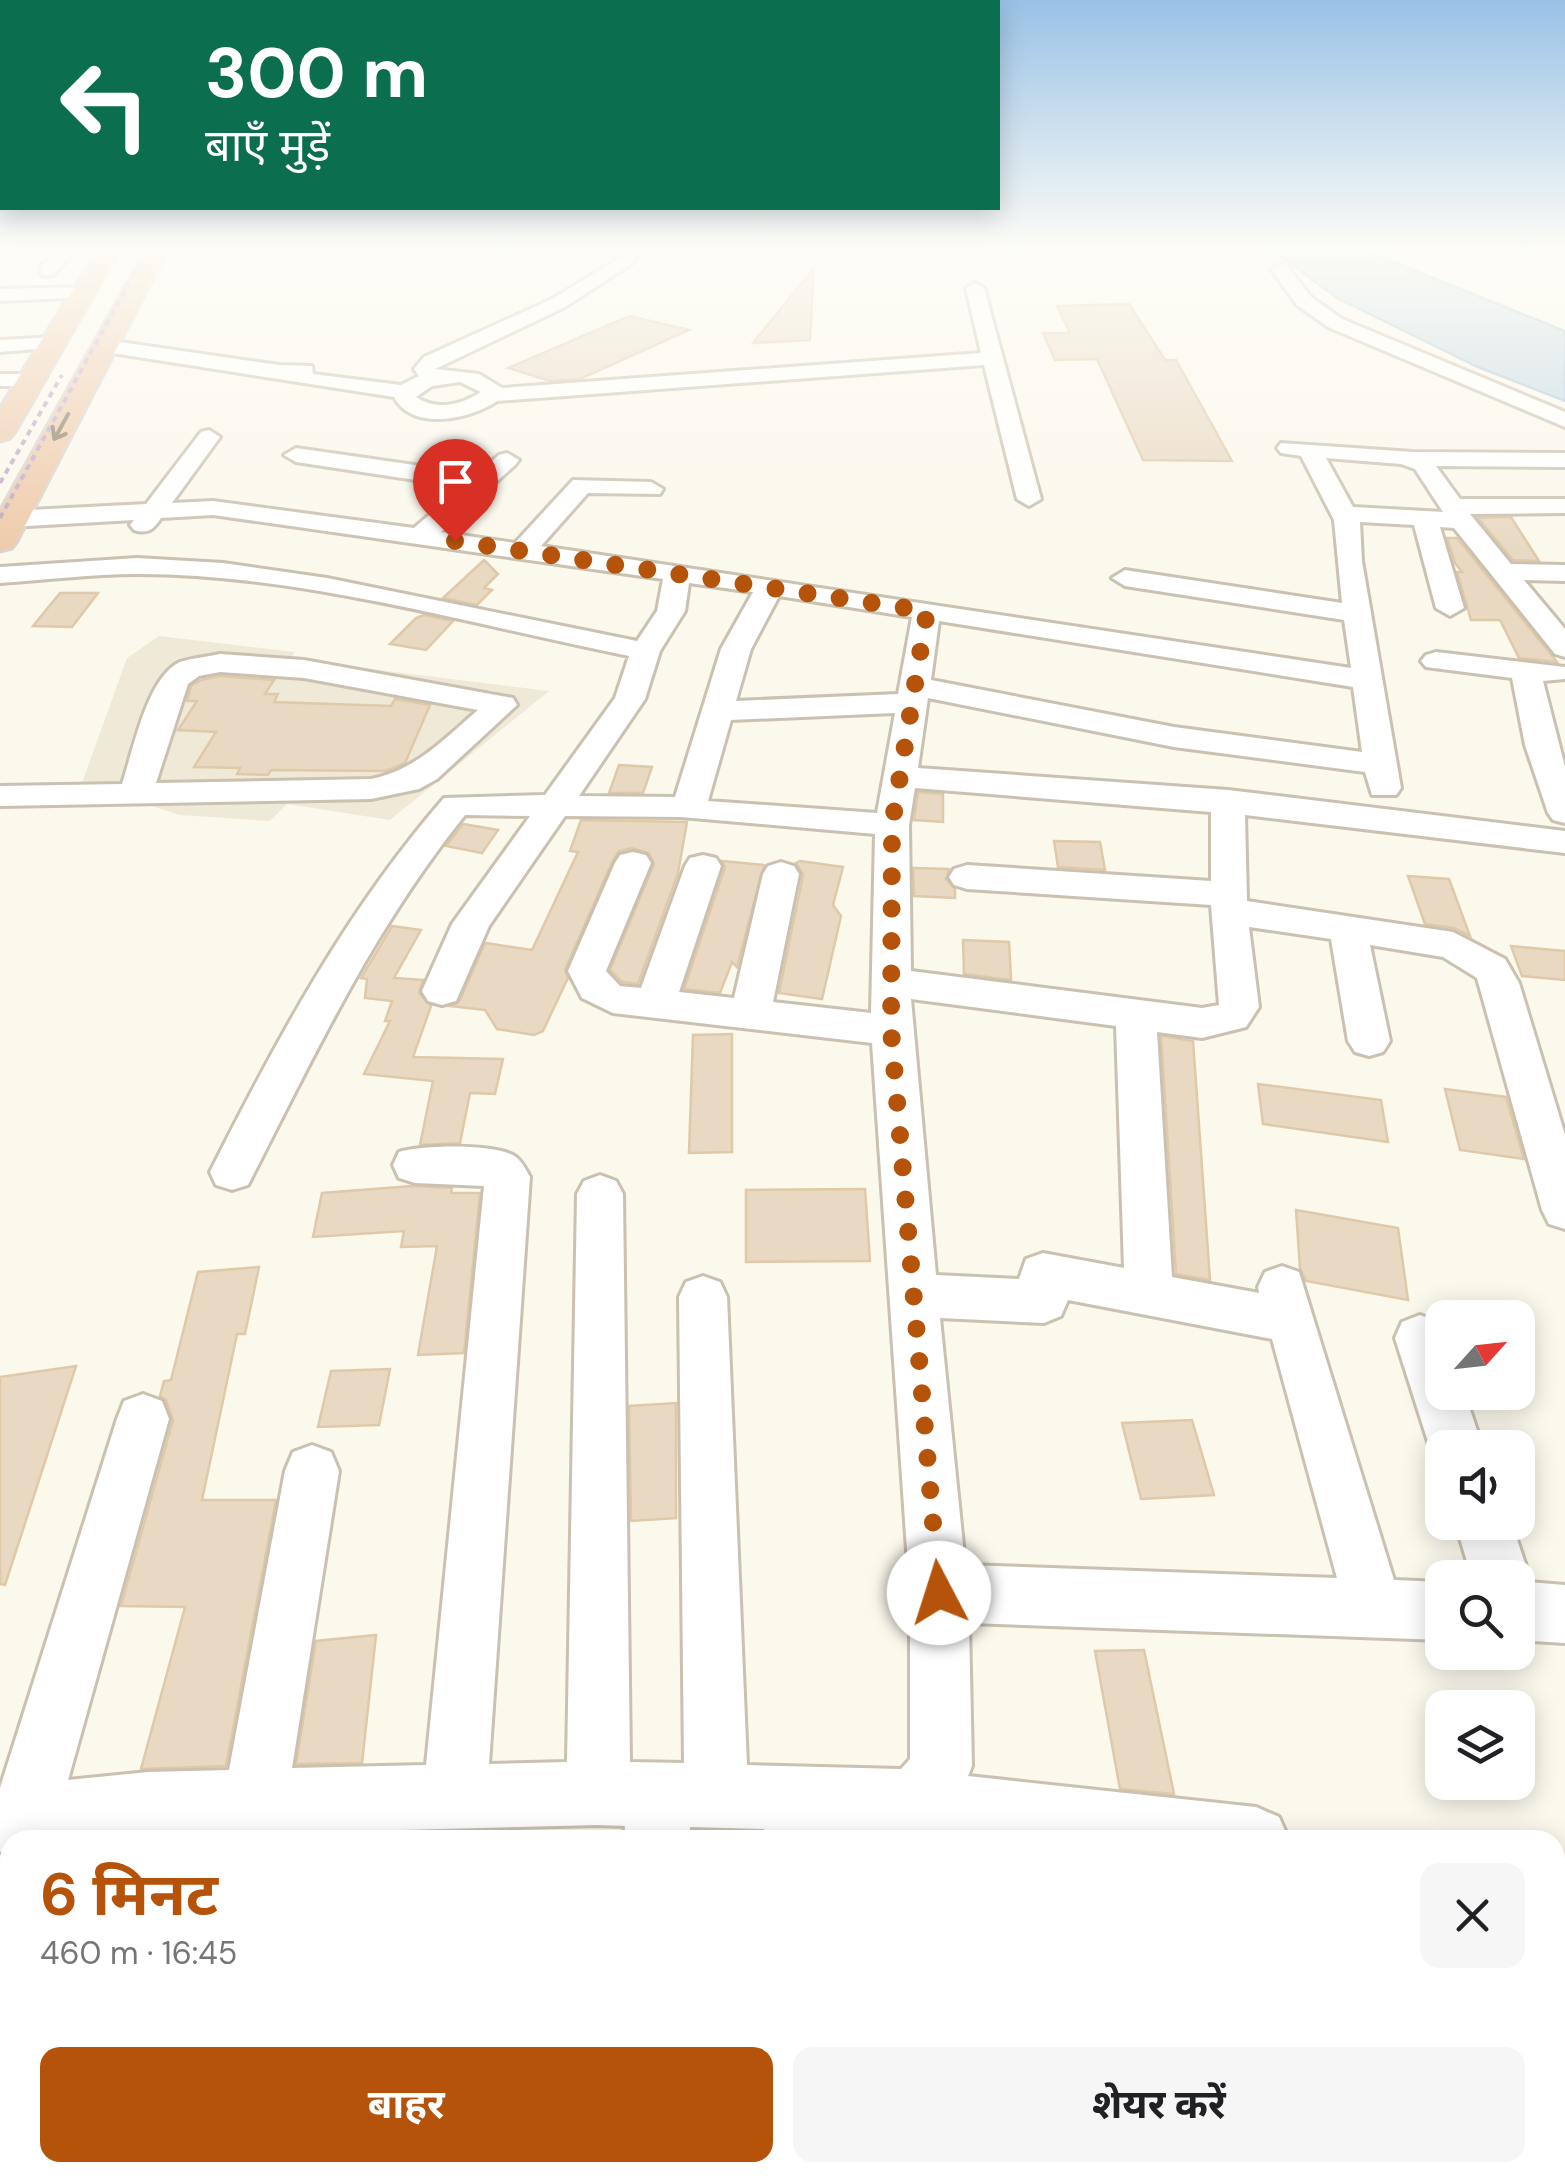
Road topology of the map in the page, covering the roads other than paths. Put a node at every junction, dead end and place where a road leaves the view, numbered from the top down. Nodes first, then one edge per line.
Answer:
1 (50, 351) edge
2 (103, 351) edge
3 (140, 351) edge
4 (453, 351) edge
5 (990, 351) edge
6 (1401, 351) edge
7 (992, 358) junction
8 (0, 380) edge
9 (33, 380) junction
10 (419, 385) junction
11 (492, 395) junction
12 (8, 406) edge
13 (1565, 420) edge
14 (0, 432) edge
15 (209, 437) dead end
16 (296, 455) dead end
17 (1415, 459) junction
18 (507, 460) dead end
19 (1554, 461) edge
20 (480, 482) junction
21 (1565, 482) edge
22 (651, 489) dead end
23 (1386, 489) dead end
24 (1029, 498) dead end
25 (1565, 506) edge
26 (152, 510) junction
27 (1435, 516) junction
28 (1347, 520) junction
29 (5, 530) edge
30 (421, 536) junction
31 (522, 551) junction
32 (116, 567) junction
33 (1503, 572) junction
34 (1565, 573) edge
35 (678, 574) junction
36 (0, 575) edge
37 (1125, 578) dead end
38 (770, 586) junction
39 (1450, 608) dead end
40 (927, 611) junction
41 (1357, 614) junction
42 (1554, 621) edge
43 (1565, 648) edge
44 (644, 651) junction
45 (1436, 661) dead end
46 (1526, 672) junction
47 (1565, 673) edge
48 (1368, 680) junction
49 (912, 694) junction
50 (715, 710) junction
51 (1381, 764) junction
52 (136, 794) junction
53 (0, 796) edge
54 (1228, 800) junction
55 (895, 801) junction
56 (556, 806) junction
57 (690, 807) junction
58 (1565, 813) edge
59 (1389, 816) junction
60 (1565, 842) edge
61 (633, 862) dead end
62 (703, 866) dead end
63 (780, 874) dead end
64 (967, 877) dead end
65 (1229, 902) junction
66 (1348, 929) junction
67 (442, 991) dead end
68 (655, 1004) junction
69 (892, 1006) junction
70 (750, 1014) junction
71 (1136, 1014) junction
72 (1368, 1041) dead end
73 (416, 1165) dead end
74 (232, 1172) dead end
75 (600, 1194) dead end
76 (1565, 1210) edge
77 (1149, 1292) junction
78 (913, 1296) junction
79 (703, 1297) dead end
80 (1420, 1338) dead end
81 (142, 1419) dead end
82 (1451, 1430) edge
83 (312, 1471) dead end
84 (939, 1593) junction
85 (1374, 1608) junction
86 (1425, 1610) edge
87 (1535, 1611) edge
88 (1565, 1614) edge
89 (455, 1799) junction
90 (901, 1801) junction
91 (254, 1802) junction
92 (657, 1807) edge
93 (12, 1819) edge
94 (792, 1820) edge
95 (336, 1821) edge
96 (1094, 1830) edge

1 - 9 highway
2 -> 29 highway
3 - 10 street
4 - 10 street
5 - 7 street
6 - 13 street
7 - 11 street
7 - 24 street
8 - 9 street
9 - 12 highway
10 - 11 street
10 - 11 street
12 - 14 highway
15 - 26 street
16 - 20 street
17 - 19 street
17 - 27 street
17 - 28 street
18 - 20 street
19 - 21 street
20 - 30 street
22 - 31 street
23 - 27 street
25 - 27 street
26 - 29 street
26 - 30 street
26 - 32 street
27 - 28 street
27 - 33 street
27 - 39 street
28 - 41 street
30 - 31 street
31 - 35 street
32 - 36 street
32 - 44 street
33 - 34 street
33 - 42 street
35 - 38 street
35 - 44 street
37 - 41 street
38 - 40 street
38 - 50 street
40 - 48 street
40 - 49 street
41 - 48 street
42 - 43 street
44 - 56 street
45 - 46 street
46 - 47 street
46 - 58 street
48 - 51 street
49 - 50 street
49 - 51 street
49 - 55 street
50 - 57 street
51 - 59 street
52 - 52 street
52 - 53 street
54 - 55 street
54 - 59 street
54 - 65 street
55 - 57 street
55 - 69 street
56 - 57 street
56 - 67 street
56 - 74 street
59 - 60 street
61 - 68 street
62 - 68 street
63 - 70 street
64 - 65 street
65 - 66 street
65 - 71 street
66 - 72 street
66 - 76 street
68 - 70 street
69 - 70 street
69 - 71 street
69 - 78 street
71 - 77 street
73 - 89 street
75 - 92 street
77 - 78 street
77 - 85 street
78 - 84 street
79 - 92 street
80 - 82 street
81 - 93 street
83 - 91 street
84 - 85 street
84 - 90 street
85 - 86 street
87 - 88 street
89 - 92 street
89 - 95 street
90 - 94 street
90 - 96 street
91 - 93 street
91 - 95 street
92 - 94 street

